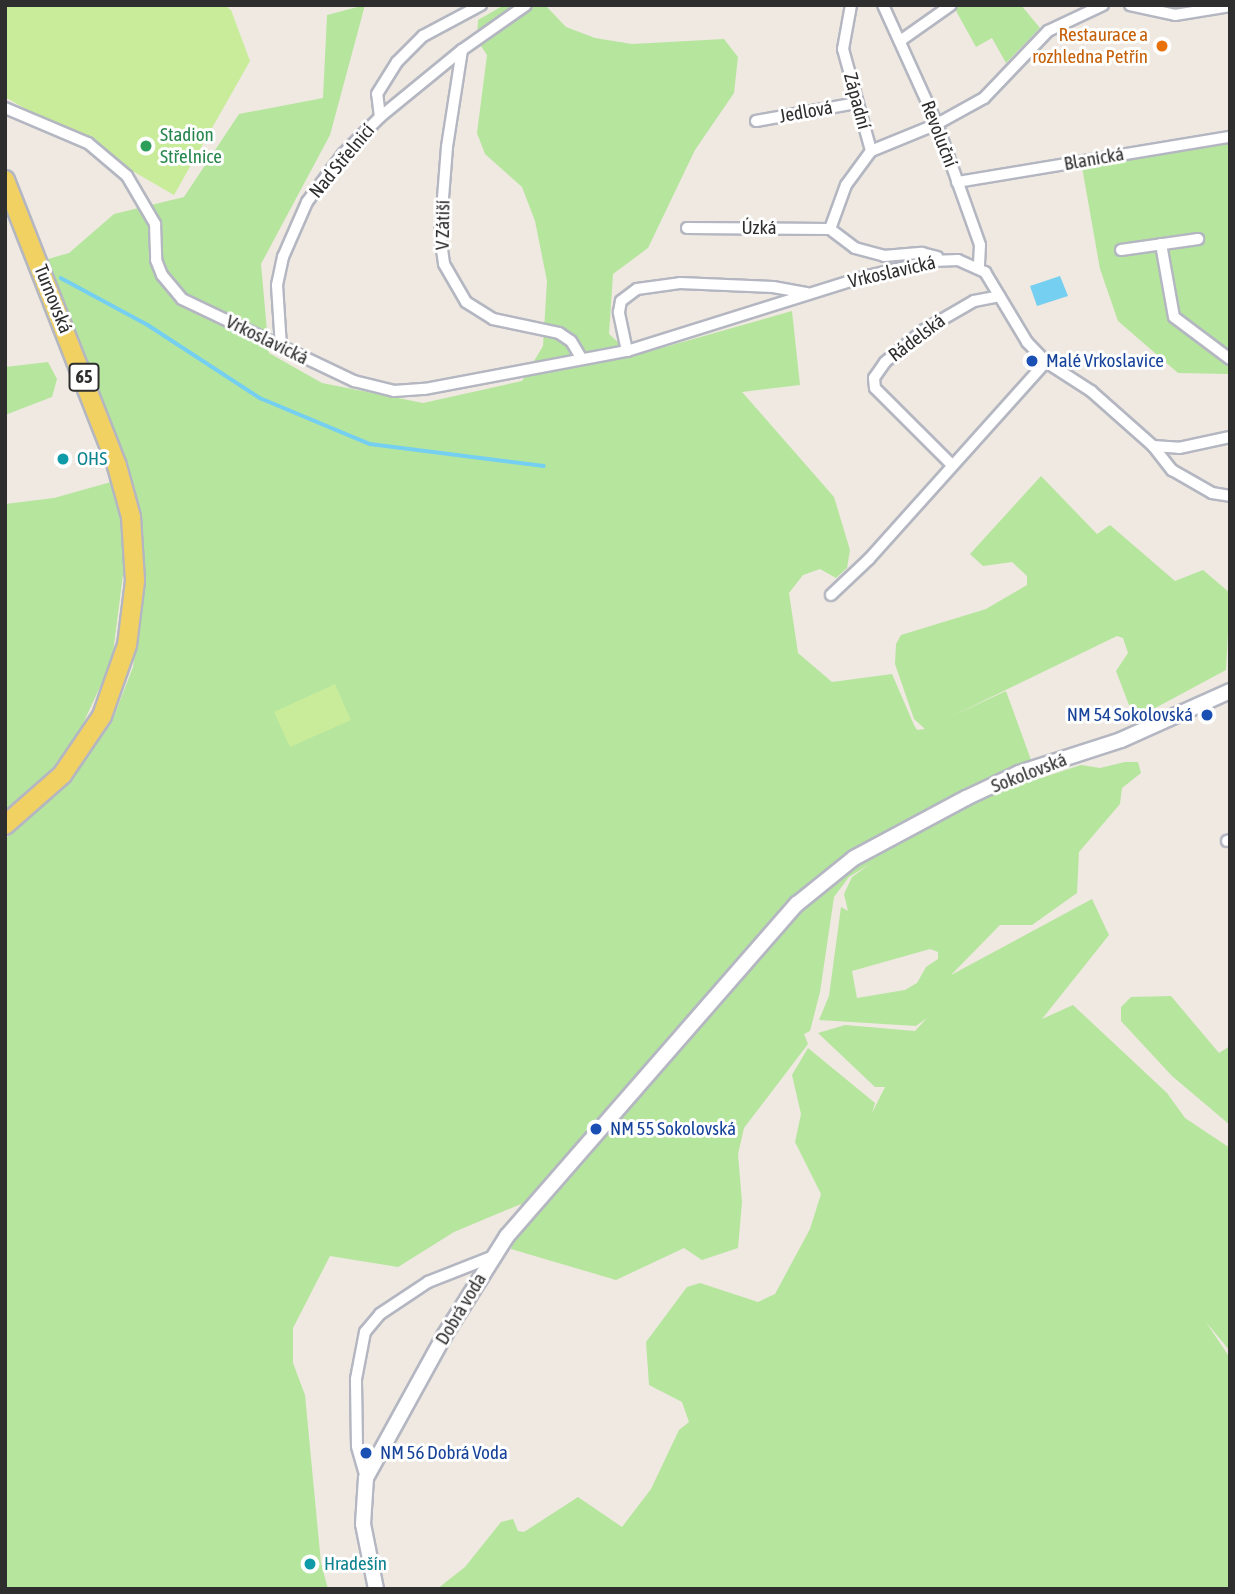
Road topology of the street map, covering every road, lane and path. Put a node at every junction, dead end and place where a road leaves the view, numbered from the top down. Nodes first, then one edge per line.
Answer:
1 (481, 5) edge
2 (526, 5) edge
3 (851, 5) edge
4 (883, 5) edge
5 (951, 5) edge
6 (1103, 5) edge
7 (1130, 5) edge
8 (1230, 6) edge
9 (900, 41) junction
10 (462, 50) junction
11 (857, 103) junction
12 (5, 108) edge
13 (380, 117) junction
14 (756, 121) dead end
15 (937, 124) junction
16 (1230, 136) edge
17 (871, 151) junction
18 (5, 180) edge
19 (957, 182) junction
20 (687, 228) dead end
21 (830, 229) junction
22 (1198, 239) dead end
23 (1161, 244) junction
24 (1121, 250) dead end
25 (946, 260) junction
26 (979, 267) junction
27 (809, 294) junction
28 (1000, 296) junction
29 (281, 347) junction
30 (627, 351) junction
31 (582, 359) junction
32 (1230, 359) edge
33 (1046, 362) junction
34 (1230, 437) edge
35 (1153, 446) junction
36 (951, 465) junction
37 (1230, 496) edge
38 (831, 595) dead end
39 (1230, 691) edge
40 (5, 825) edge
41 (494, 1256) junction
42 (366, 1478) junction
43 (376, 1589) edge

1 - 13 street
2 - 10 street, Nad Střelnicí
3 - 11 street, Západní
4 - 9 street, Revoluční
5 - 9 street
6 - 15 street
7 - 8 street
9 - 15 street, Revoluční
10 - 13 street, Nad Střelnicí
10 - 31 street, V Zátiší
11 - 14 street, Jedlová
11 - 17 street, Západní
12 - 29 street, Vrkoslavická
13 - 29 street, Nad Střelnicí
15 - 17 street
15 - 19 street, Revoluční
16 - 19 street, Blanická
17 - 21 street, Západní
18 - 40 main road, Turnovská / 65
19 - 26 street, Revoluční
20 - 21 street, Úzká
21 - 25 street
22 - 23 street
23 - 24 street
23 - 32 street
25 - 26 street, Vrkoslavická
25 - 27 street, Vrkoslavická
26 - 28 street
27 - 30 street, Vrkoslavická
27 - 30 street, Vrkoslavická
28 - 33 street
28 - 36 street, Rádelská
29 - 31 street, Vrkoslavická
30 - 31 street, Vrkoslavická
33 - 35 street
33 - 36 street
34 - 35 street
35 - 37 street
36 - 38 street
39 - 41 street, Sokolovská
41 - 42 street, Dobrá voda
41 - 42 street, Dobrá voda
42 - 43 street, Dobrá voda

